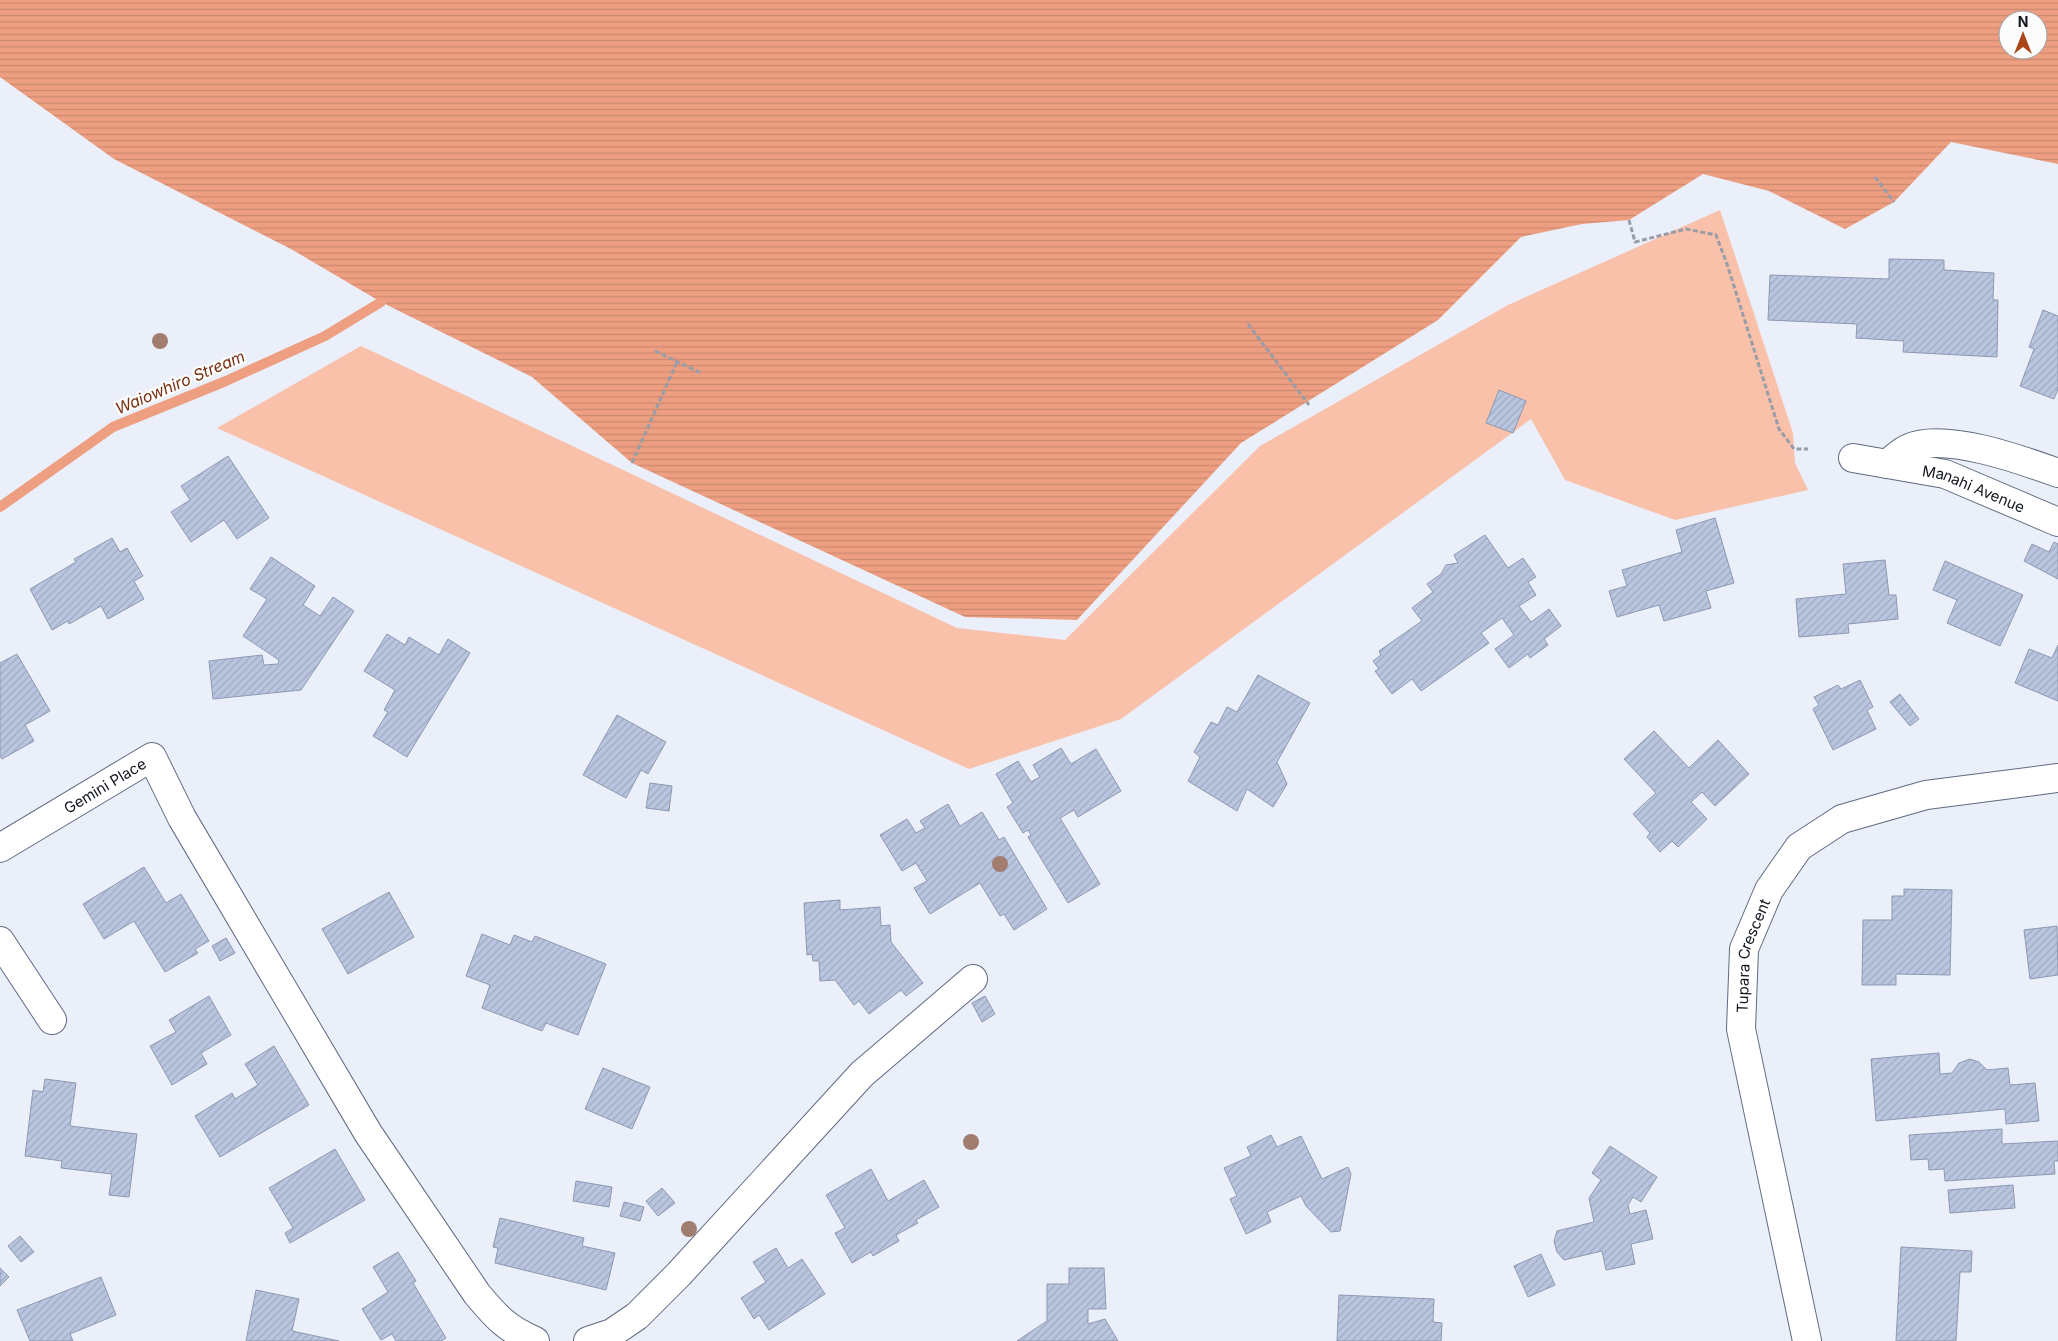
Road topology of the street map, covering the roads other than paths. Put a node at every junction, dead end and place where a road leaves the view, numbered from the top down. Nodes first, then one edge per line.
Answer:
1 (1852, 458) dead end
2 (1887, 464) junction
3 (2058, 473) edge
4 (2058, 522) edge
5 (2058, 778) edge
6 (0, 848) edge
7 (0, 941) edge
8 (973, 979) dead end
9 (52, 1020) dead end
10 (534, 1341) edge
11 (588, 1341) edge
12 (1807, 1341) edge

1 - 2 street, Manahi Avenue
2 - 3 street, Manahi Avenue
2 - 4 street, Manahi Avenue
5 - 12 street, Tupara Crescent
6 - 10 street, Gemini Place
7 - 9 street
8 - 11 street

